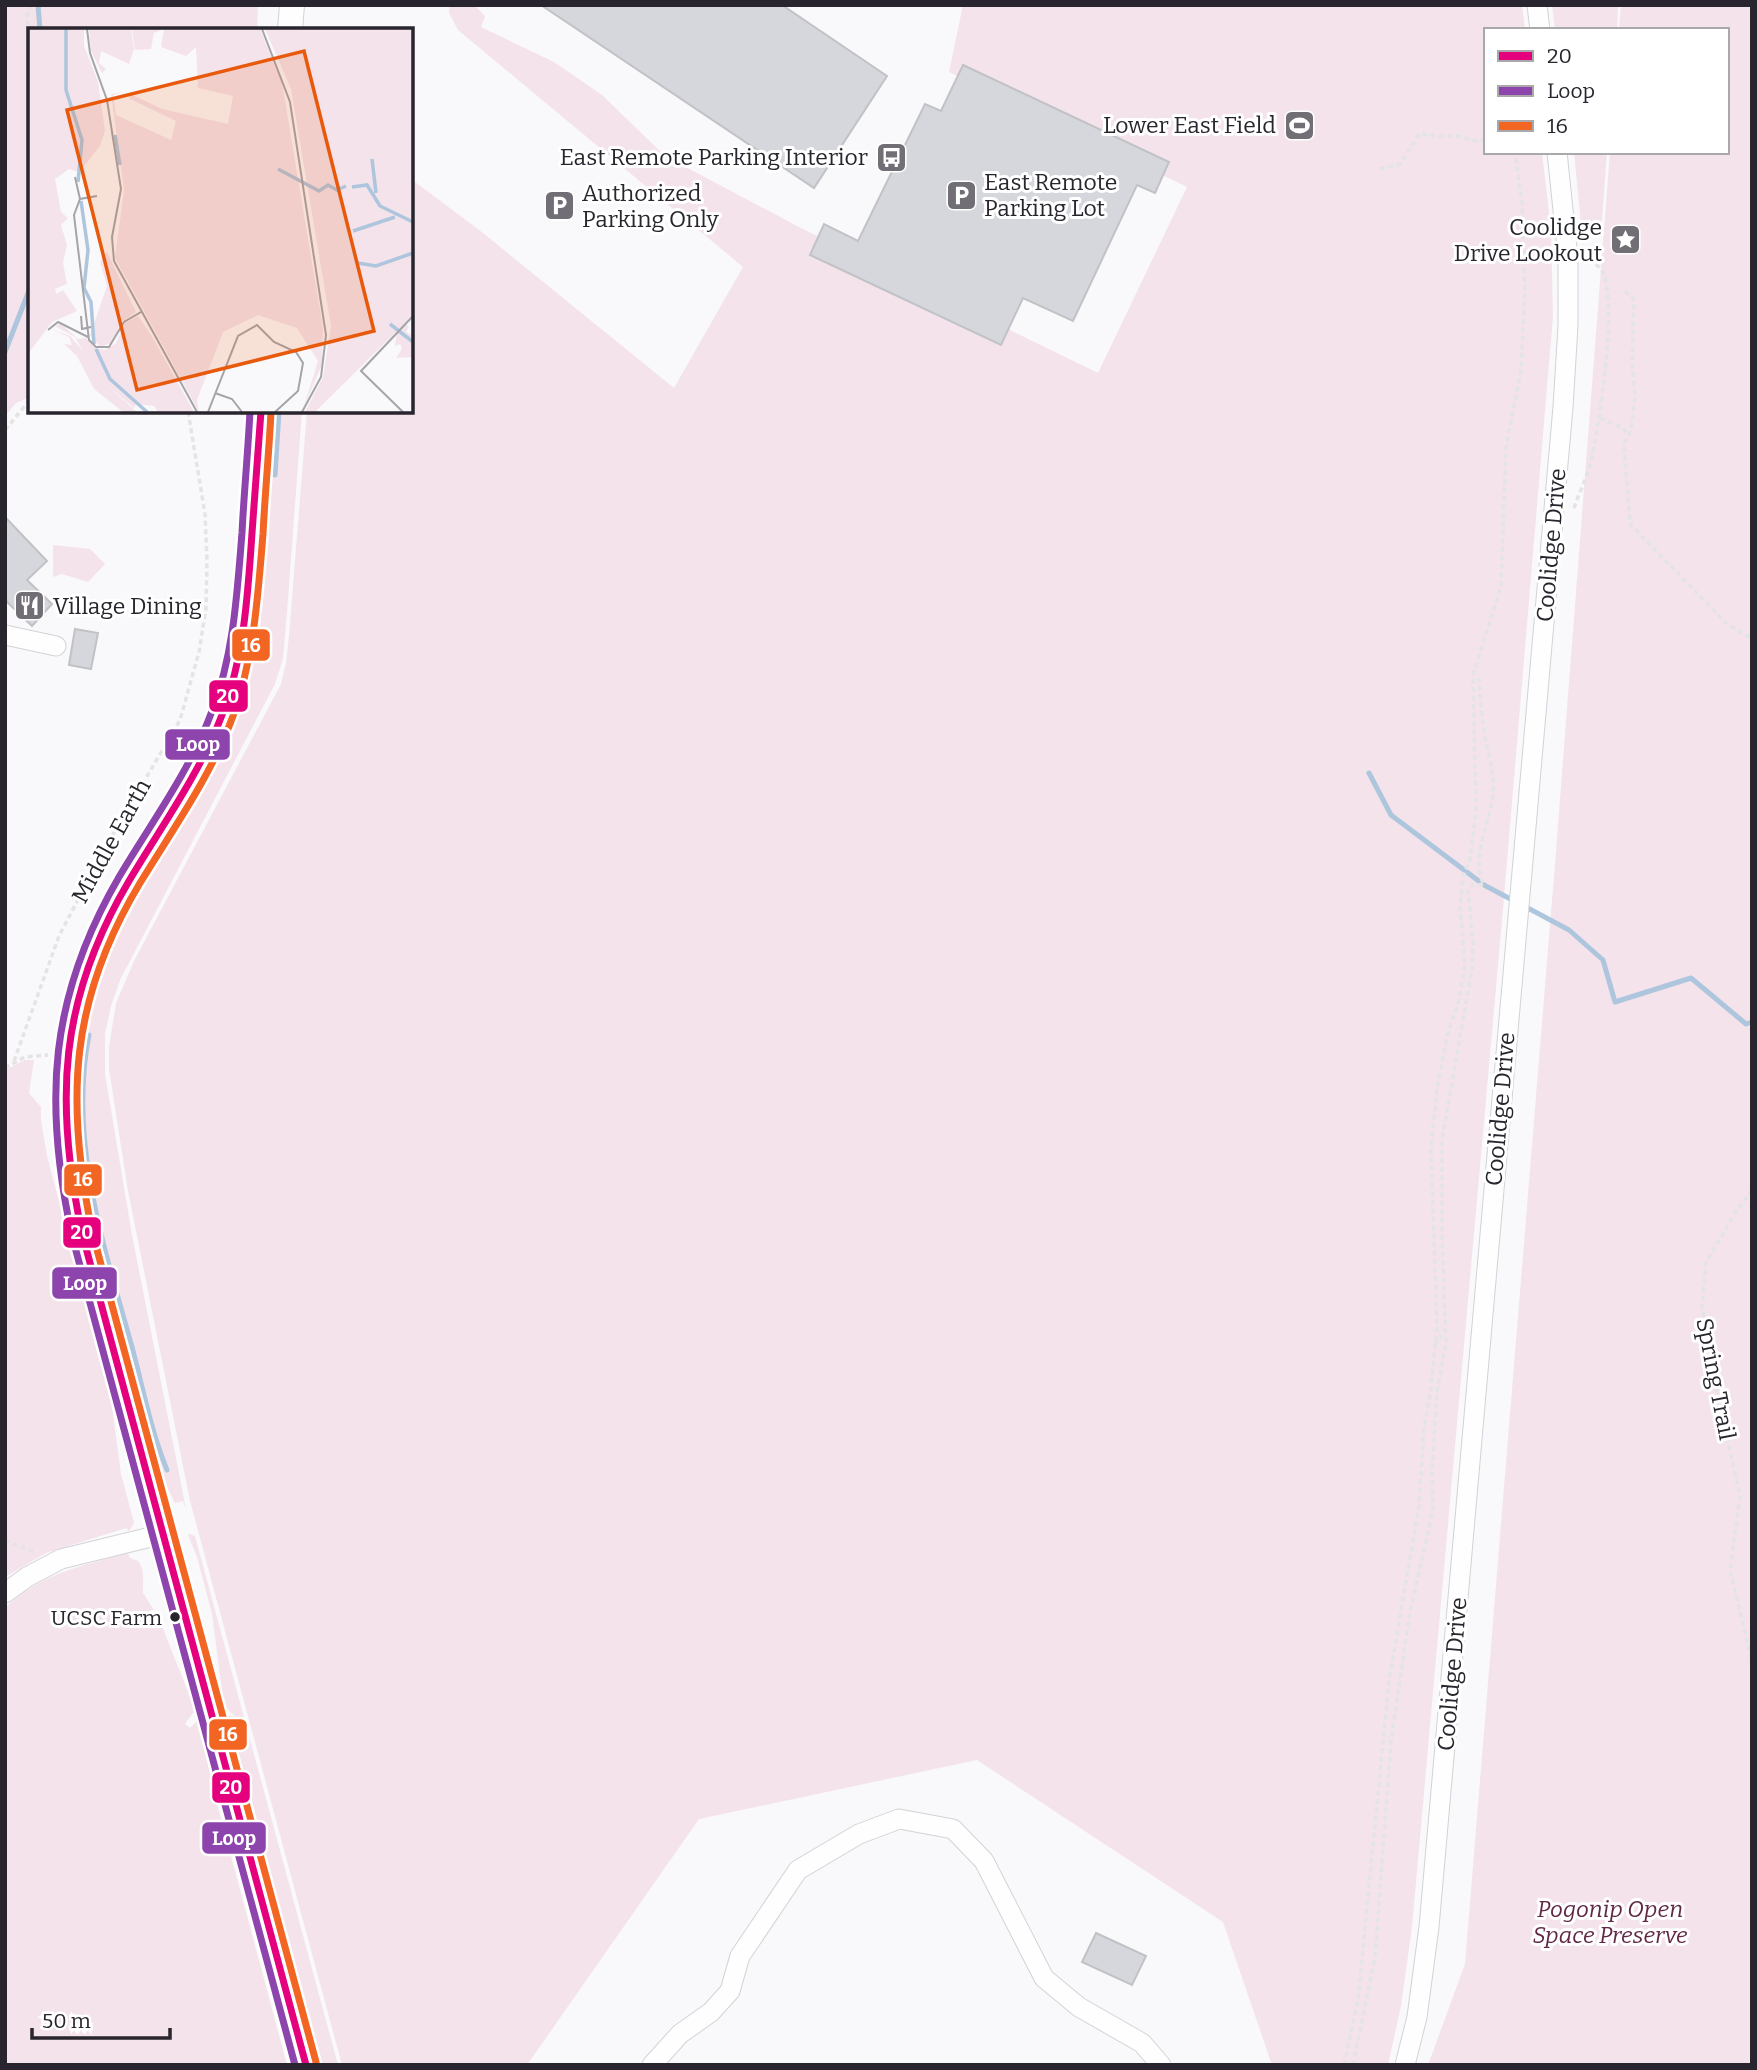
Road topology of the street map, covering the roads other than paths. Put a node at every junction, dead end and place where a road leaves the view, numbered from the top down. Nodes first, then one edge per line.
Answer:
1 (292, 5) edge
2 (1536, 5) edge
3 (290, 28) edge
4 (1540, 28) edge
5 (1557, 154) edge
6 (261, 413) edge
7 (5, 635) edge
8 (56, 646) dead end
9 (163, 1534) junction
10 (5, 1593) edge
11 (306, 2065) edge
12 (652, 2065) edge
13 (1161, 2065) edge
14 (1405, 2065) edge

1 - 3 main road
2 - 4 street
5 - 14 street, Coolidge Drive
6 - 9 main road
7 - 8 street
9 - 10 street
9 - 11 main road
12 - 13 street

